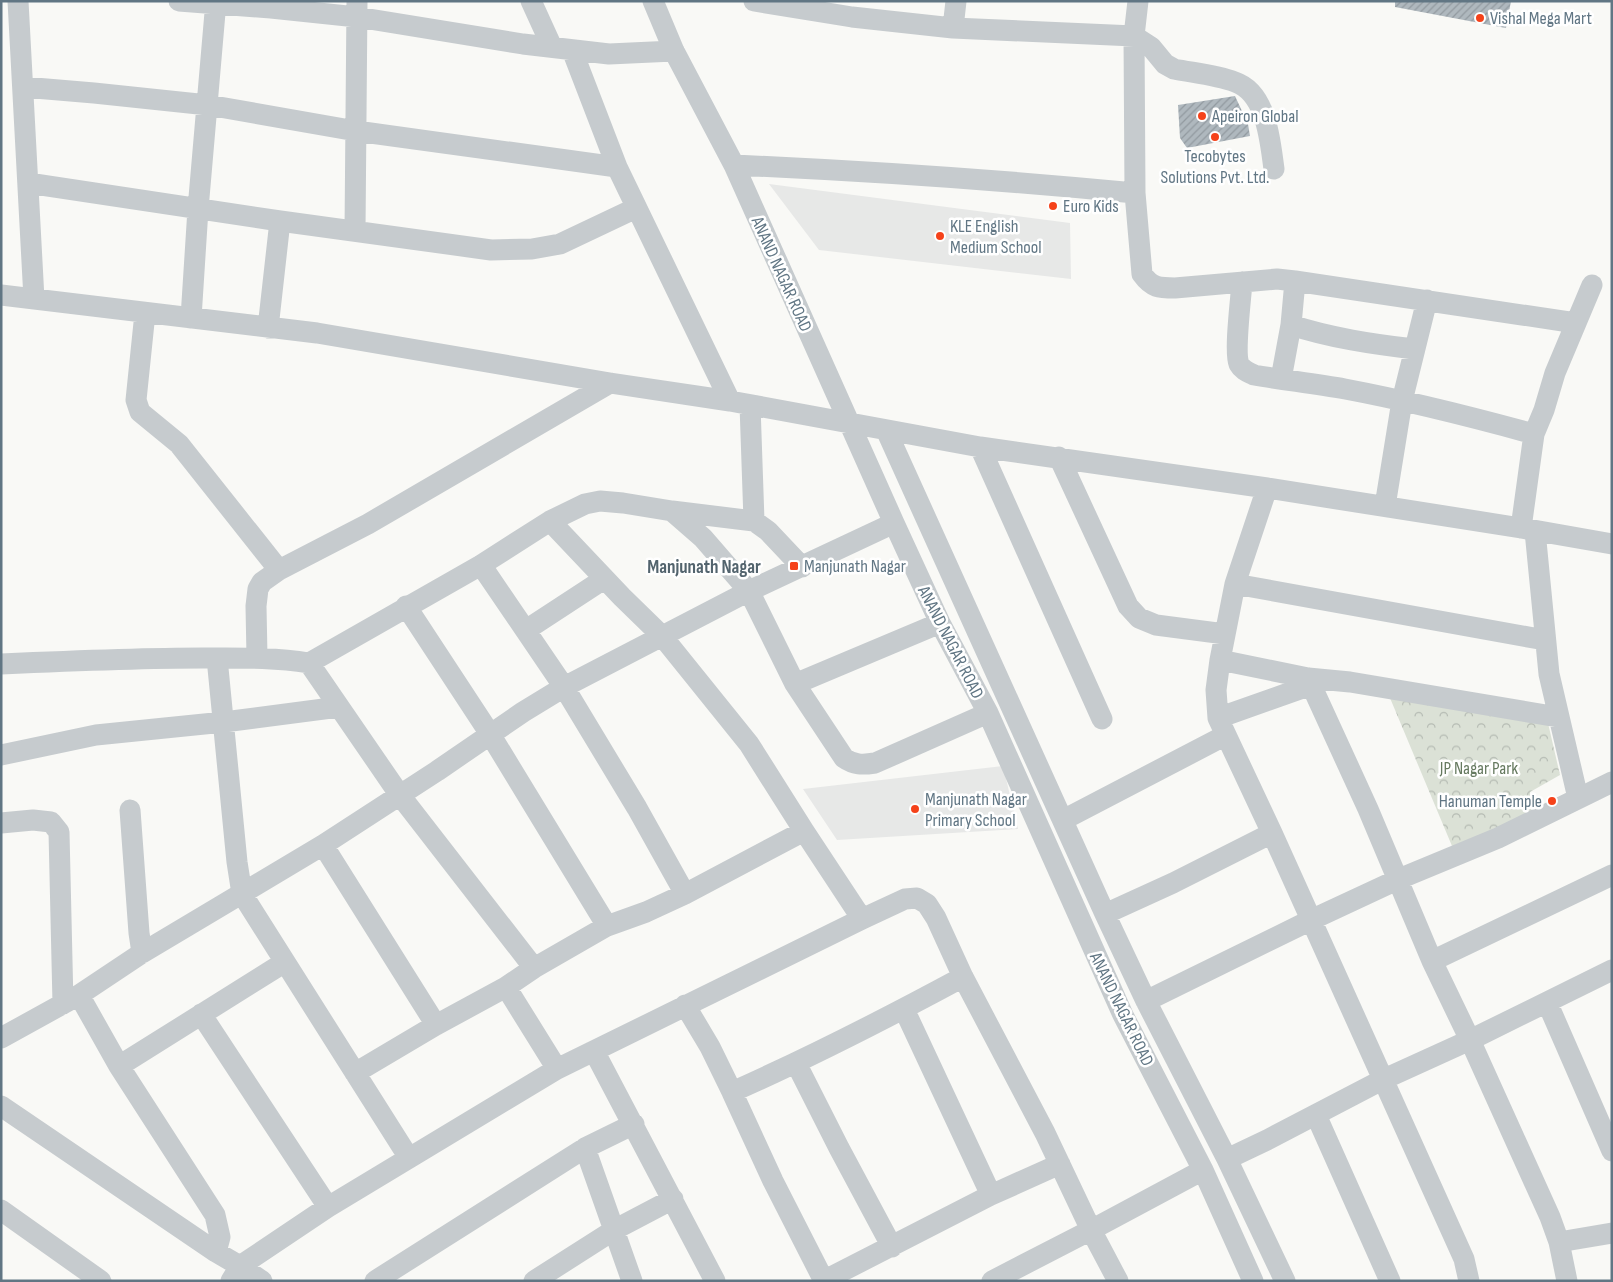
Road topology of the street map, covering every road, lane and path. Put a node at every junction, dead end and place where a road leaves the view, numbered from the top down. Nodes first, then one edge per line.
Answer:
1 (18, 1) edge
2 (179, 1) edge
3 (531, 1) edge
4 (653, 1) edge
5 (754, 1) edge
6 (956, 1) edge
7 (1138, 1) edge
8 (215, 2) edge
9 (790, 4) edge
10 (357, 9) edge
11 (852, 9) edge
12 (953, 28) junction
13 (1134, 36) junction
14 (562, 48) junction
15 (674, 50) junction
16 (23, 87) junction
17 (208, 105) junction
18 (356, 131) junction
19 (734, 165) junction
20 (617, 167) junction
21 (1274, 169) dead end
22 (28, 182) junction
23 (1135, 193) junction
24 (636, 208) junction
25 (198, 209) junction
26 (280, 221) junction
27 (355, 231) junction
28 (1295, 280) junction
29 (1242, 282) junction
30 (1592, 285) dead end
31 (1, 295) edge
32 (34, 299) junction
33 (1427, 300) junction
34 (145, 313) junction
35 (191, 318) junction
36 (1576, 323) junction
37 (1291, 325) junction
38 (268, 328) junction
39 (1414, 349) junction
40 (1281, 379) junction
41 (610, 383) junction
42 (1402, 401) junction
43 (740, 403) junction
44 (849, 424) junction
45 (886, 430) junction
46 (1534, 434) junction
47 (980, 447) junction
48 (1059, 457) junction
49 (1267, 488) junction
50 (1385, 506) junction
51 (672, 511) junction
52 (550, 521) junction
53 (754, 521) junction
54 (894, 523) junction
55 (1528, 529) junction
56 (1612, 544) edge
57 (481, 565) junction
58 (802, 567) junction
59 (279, 570) junction
60 (604, 579) junction
61 (1235, 584) junction
62 (748, 592) junction
63 (406, 606) junction
64 (940, 623) junction
65 (526, 630) junction
66 (1225, 634) junction
67 (662, 636) junction
68 (1545, 640) junction
69 (217, 658) junction
70 (257, 658) junction
71 (1220, 660) junction
72 (309, 663) junction
73 (1, 664) edge
74 (1310, 681) junction
75 (795, 684) junction
76 (564, 687) junction
77 (339, 707) junction
78 (988, 714) junction
79 (1558, 717) junction
80 (1102, 719) dead end
81 (224, 722) junction
82 (1222, 727) junction
83 (490, 734) junction
84 (1, 755) edge
85 (1612, 782) edge
86 (400, 794) junction
87 (1578, 798) junction
88 (130, 810) dead end
89 (1063, 820) junction
90 (1, 822) edge
91 (804, 830) junction
92 (1272, 833) junction
93 (323, 844) junction
94 (1612, 875) edge
95 (1399, 879) junction
96 (242, 894) junction
97 (685, 894) junction
98 (1105, 914) junction
99 (862, 919) junction
100 (1311, 920) junction
101 (607, 926) junction
102 (142, 953) junction
103 (1432, 961) junction
104 (285, 962) junction
105 (534, 968) junction
106 (1612, 970) edge
107 (963, 977) junction
108 (506, 987) junction
109 (71, 999) junction
110 (1146, 1001) junction
111 (1547, 1002) junction
112 (685, 1005) junction
113 (904, 1009) junction
114 (201, 1014) junction
115 (436, 1025) junction
116 (1, 1038) edge
117 (1470, 1040) junction
118 (594, 1051) junction
119 (796, 1063) junction
120 (119, 1066) junction
121 (558, 1069) junction
122 (355, 1073) junction
123 (1382, 1080) junction
124 (732, 1092) junction
125 (1, 1106) edge
126 (1316, 1115) junction
127 (634, 1124) junction
128 (585, 1148) junction
129 (1612, 1151) edge
130 (409, 1158) junction
131 (1227, 1159) junction
132 (1060, 1164) junction
133 (1203, 1170) junction
134 (991, 1195) junction
135 (673, 1199) junction
136 (328, 1206) junction
137 (1, 1210) edge
138 (614, 1230) junction
139 (1091, 1230) junction
140 (1612, 1233) edge
141 (1559, 1242) junction
142 (892, 1247) junction
143 (216, 1252) junction
144 (236, 1273) edge
145 (101, 1281) edge
146 (262, 1281) edge
147 (375, 1281) edge
148 (534, 1281) edge
149 (632, 1281) edge
150 (715, 1281) edge
151 (823, 1281) edge
152 (992, 1281) edge
153 (1118, 1281) edge
154 (1253, 1281) edge
155 (1285, 1281) edge
156 (1390, 1281) edge
157 (1469, 1281) edge
158 (1567, 1281) edge

1 - 16 street
2 - 8 street
3 - 14 street
4 - 15 street, ANAND NAGAR ROAD
5 - 9 street
6 - 12 street
7 - 13 street
8 - 10 street
8 - 17 street
9 - 11 street
10 - 14 street
10 - 18 street
11 - 12 street
12 - 13 street
13 - 21 street
13 - 23 street
14 - 15 street
14 - 20 street
15 - 19 street, ANAND NAGAR ROAD
16 - 17 street
16 - 22 street
17 - 18 street
17 - 25 street
18 - 20 street
18 - 27 street
19 - 23 street
19 - 44 street, ANAND NAGAR ROAD
20 - 24 street
22 - 25 street
22 - 32 street
23 - 29 street
24 - 27 street
24 - 43 street
25 - 26 street
25 - 35 street
26 - 27 street
26 - 38 street
28 - 29 street
28 - 33 street
28 - 37 street
29 - 40 street
30 - 36 street
31 - 32 street
32 - 34 street
33 - 36 street
33 - 39 street
34 - 35 street
34 - 59 street
35 - 38 street
36 - 46 street
37 - 39 street
37 - 40 street
38 - 41 street
39 - 42 street
40 - 42 street
41 - 43 street
41 - 59 street
42 - 46 street
42 - 50 street
43 - 44 street
43 - 53 street
44 - 45 street
44 - 54 street, ANAND NAGAR ROAD
45 - 47 street
45 - 89 street
46 - 55 street
47 - 48 street
47 - 80 street
48 - 49 street
48 - 66 street
49 - 50 street
49 - 61 street
50 - 55 street
51 - 52 street
51 - 53 street
51 - 62 street
52 - 57 street
52 - 60 street
53 - 58 street
54 - 58 street
54 - 64 street, ANAND NAGAR ROAD
55 - 56 street
55 - 68 street
57 - 63 street
57 - 65 street
58 - 62 street
59 - 70 street
60 - 65 street
60 - 67 street
61 - 66 street
61 - 68 street
62 - 67 street
62 - 75 street
63 - 72 street
63 - 83 street
64 - 75 street
64 - 78 street, ANAND NAGAR ROAD
65 - 76 street
66 - 71 street
67 - 76 street
67 - 91 street
68 - 79 street
69 - 70 street
69 - 73 street
69 - 81 street
70 - 72 street
71 - 74 street
71 - 82 street
72 - 77 street
74 - 79 street
74 - 82 street
74 - 95 street
75 - 78 street
76 - 83 street
76 - 97 street
77 - 81 street
77 - 86 street
78 - 133 street, ANAND NAGAR ROAD
79 - 87 street
81 - 84 street
81 - 96 street
82 - 89 street
82 - 92 street
83 - 86 street
83 - 101 street
85 - 87 street
86 - 93 street
86 - 105 street
87 - 95 street
88 - 102 street
89 - 98 street
90 - 109 street
91 - 97 street
91 - 99 street
92 - 98 street
92 - 100 street
93 - 96 street
93 - 115 street
94 - 103 street
95 - 100 street
95 - 103 street
96 - 102 street
96 - 104 street
97 - 101 street
98 - 110 street
99 - 107 street
99 - 112 street
100 - 110 street
100 - 123 street
101 - 105 street
102 - 109 street
103 - 117 street
104 - 114 street
104 - 122 street
105 - 108 street
106 - 111 street
107 - 113 street
107 - 132 street
108 - 115 street
108 - 121 street
109 - 116 street
109 - 120 street
110 - 131 street
111 - 117 street
111 - 129 street
112 - 118 street
112 - 124 street
113 - 119 street
113 - 134 street
114 - 120 street
114 - 136 street
115 - 122 street
117 - 123 street
117 - 141 street
118 - 121 street
118 - 127 street
119 - 124 street
119 - 142 street
120 - 143 street
121 - 130 street
122 - 130 street
123 - 126 street
123 - 157 street
124 - 151 street
125 - 143 street
126 - 131 street
126 - 156 street
127 - 128 street
127 - 135 street
128 - 138 street
128 - 147 street
130 - 136 street
131 - 155 street
132 - 134 street
132 - 139 street
133 - 139 street
133 - 154 street, ANAND NAGAR ROAD
134 - 142 street
135 - 138 street
135 - 150 street
136 - 144 street
137 - 145 street
138 - 148 street
138 - 149 street
139 - 152 street
139 - 153 street
140 - 141 street
141 - 158 street
142 - 151 street
143 - 144 street
144 - 146 street

